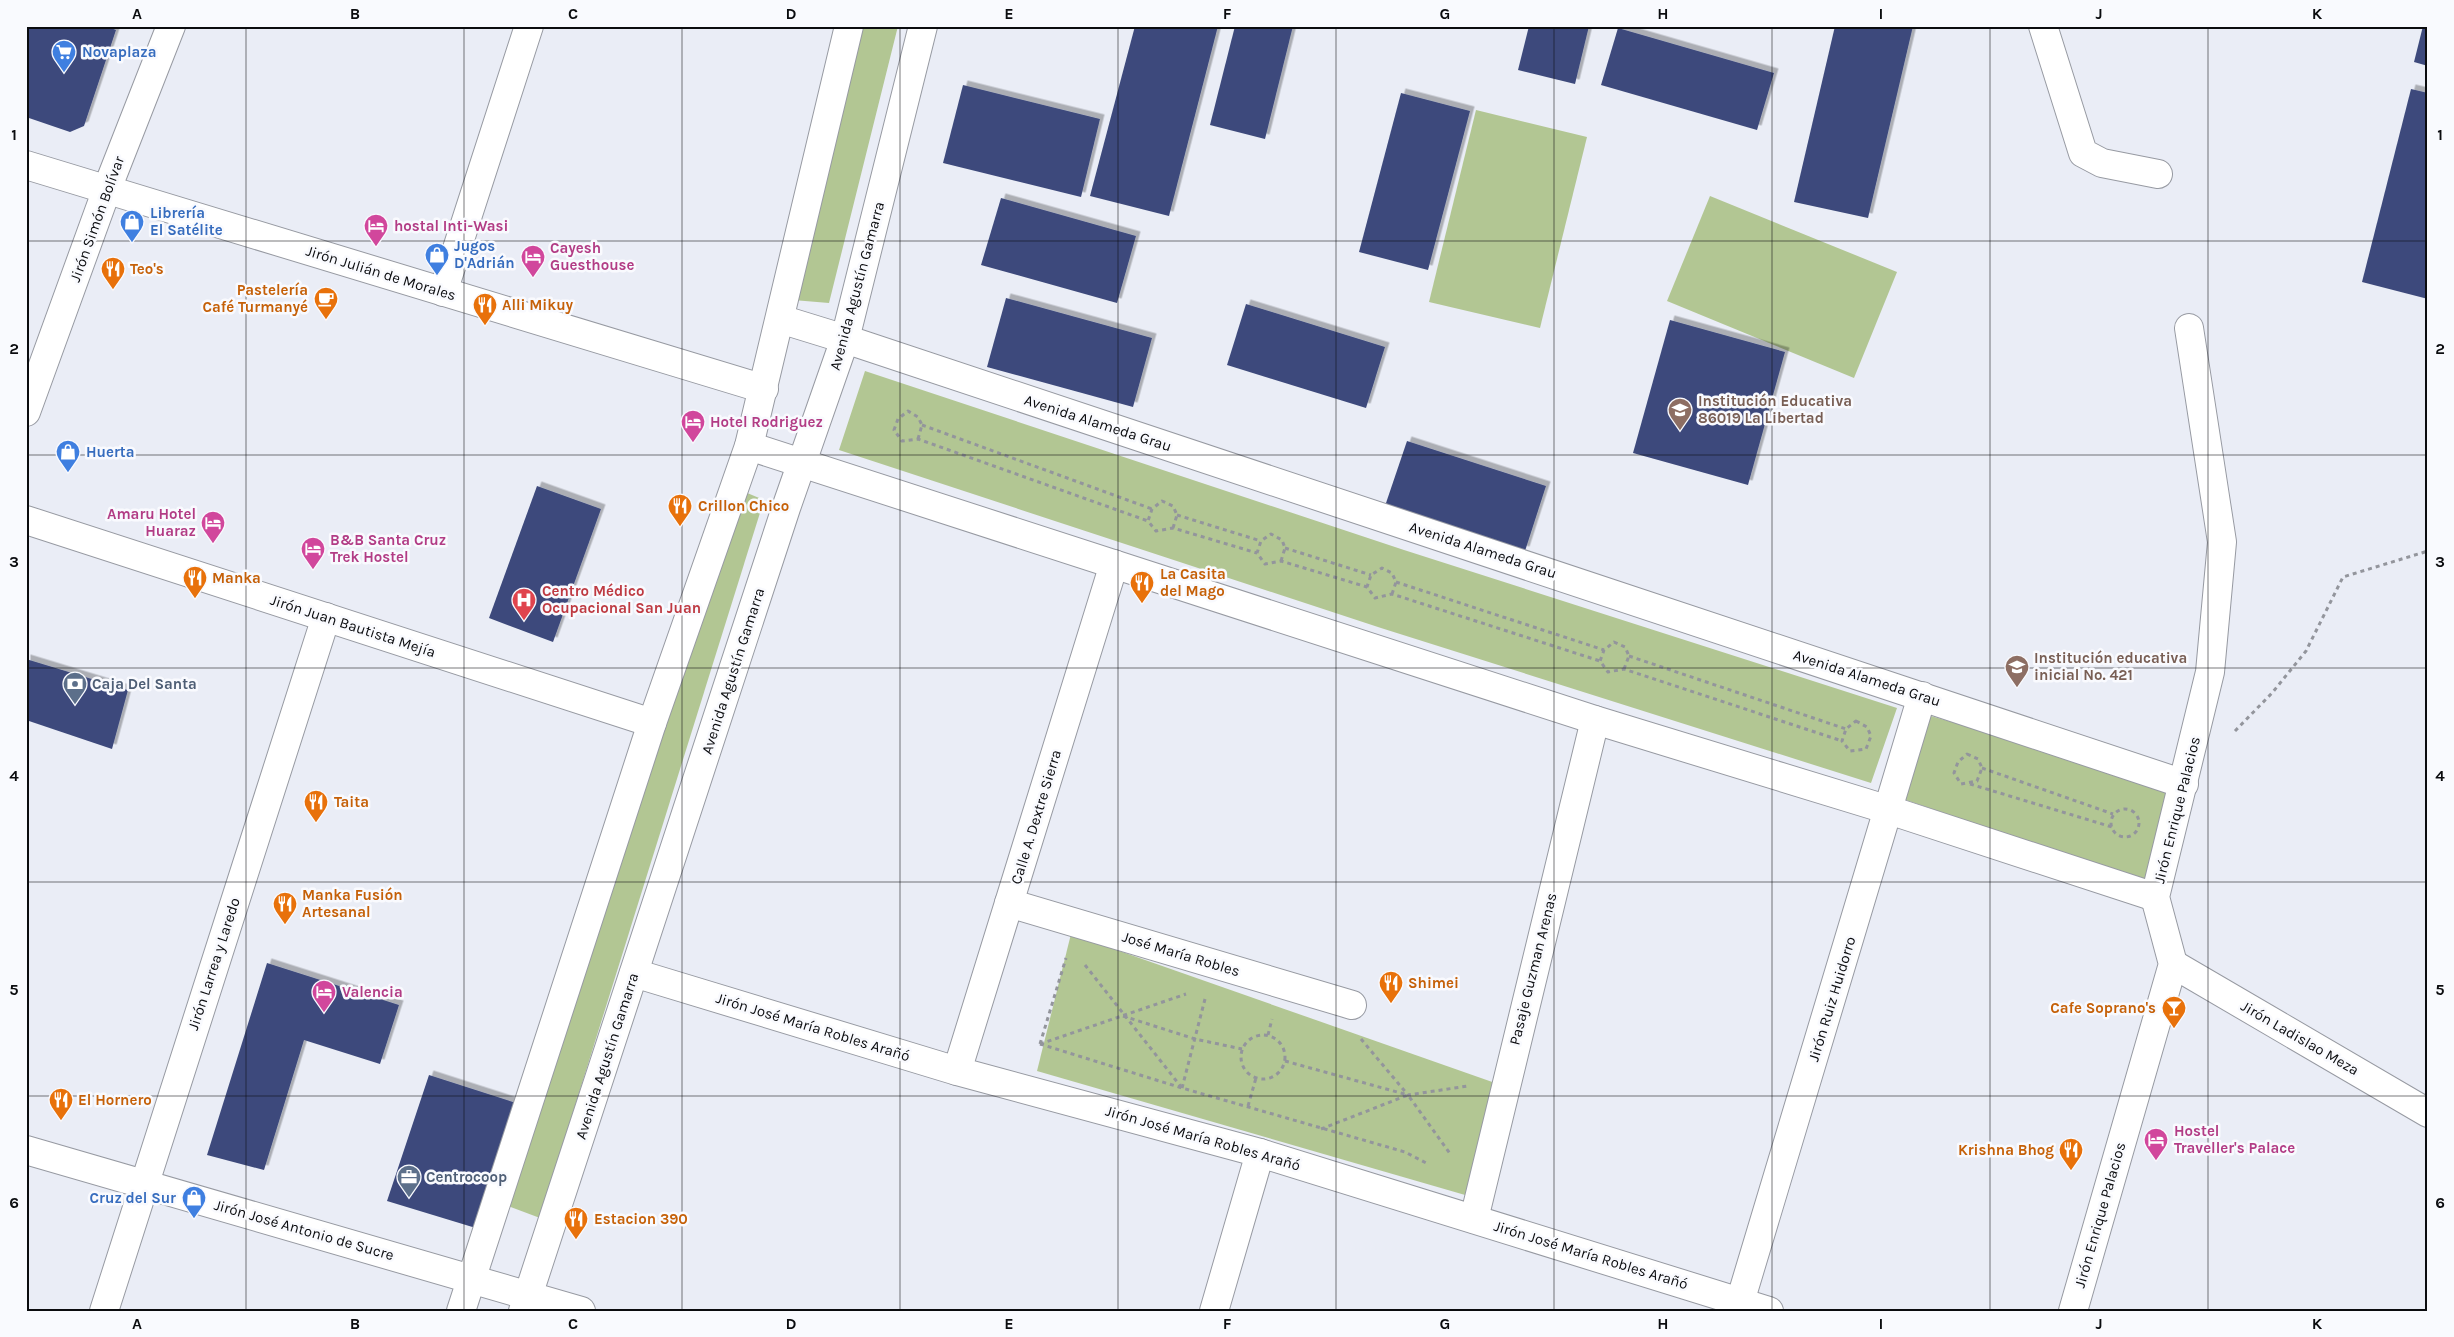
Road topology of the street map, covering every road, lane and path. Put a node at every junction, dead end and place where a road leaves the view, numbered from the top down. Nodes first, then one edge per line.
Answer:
1 (171, 26) edge
2 (529, 26) edge
3 (849, 26) edge
4 (923, 26) edge
5 (2043, 26) edge
6 (26, 165) edge
7 (2158, 174) dead end
8 (107, 190) junction
9 (444, 292) junction
10 (780, 319) junction
11 (2189, 328) dead end
12 (846, 339) junction
13 (764, 389) junction
14 (26, 412) edge
15 (922, 425) junction
16 (918, 439) junction
17 (749, 446) junction
18 (801, 463) junction
19 (1152, 509) junction
20 (1177, 515) junction
21 (26, 520) edge
22 (1148, 521) junction
23 (1173, 528) junction
24 (1262, 541) junction
25 (1285, 548) junction
26 (2428, 551) edge
27 (1258, 553) junction
28 (1281, 561) junction
29 (1114, 564) junction
30 (1371, 575) junction
31 (1396, 582) junction
32 (1367, 587) junction
33 (1392, 594) junction
34 (326, 617) junction
35 (1604, 650) junction
36 (1628, 656) junction
37 (1600, 661) junction
38 (1624, 669) junction
39 (2272, 693) dead end
40 (1922, 696) junction
41 (1595, 720) junction
42 (652, 723) junction
43 (1846, 729) junction
44 (1842, 741) junction
45 (1982, 768) junction
46 (1970, 784) junction
47 (2184, 784) junction
48 (1888, 810) junction
49 (2113, 814) junction
50 (2112, 827) junction
51 (2155, 897) junction
52 (1009, 903) junction
53 (1067, 955) dead end
54 (1082, 961) dead end
55 (2173, 964) junction
56 (634, 973) junction
57 (1191, 992) dead end
58 (1206, 995) dead end
59 (1352, 1005) dead end
60 (1123, 1016) junction
61 (1354, 1032) dead end
62 (1196, 1039) junction
63 (1040, 1044) junction
64 (1242, 1049) junction
65 (1285, 1061) junction
66 (957, 1070) junction
67 (1256, 1078) junction
68 (1506, 1080) junction
69 (1182, 1088) junction
70 (1408, 1095) junction
71 (1248, 1106) junction
72 (2428, 1112) edge
73 (1321, 1129) junction
74 (26, 1150) edge
75 (1260, 1153) junction
76 (1430, 1166) dead end
77 (144, 1184) junction
78 (1476, 1206) junction
79 (471, 1278) junction
80 (1740, 1302) junction
81 (526, 1303) edge
82 (104, 1311) edge
83 (461, 1311) edge
84 (580, 1311) edge
85 (1214, 1311) edge
86 (1769, 1311) edge
87 (2072, 1311) edge

1 - 8 street, Jirón Simón Bolívar
2 - 9 street
3 - 10 street
4 - 12 street, Avenida Agustín Gamarra
5 - 7 street
6 - 8 street, Jirón Julián de Morales
8 - 9 street, Jirón Julián de Morales
8 - 14 street, Jirón Simón Bolívar
9 - 13 street, Jirón Julián de Morales
10 - 12 street, Avenida Alameda Grau
10 - 13 street
11 - 47 street, Jirón Enrique Palacios
12 - 18 street, Avenida Agustín Gamarra
12 - 40 street, Avenida Alameda Grau
13 - 17 street
15 - 16 path
15 - 16 path
15 - 19 path
16 - 22 path
17 - 18 street
17 - 42 street
18 - 29 street
18 - 56 street, Avenida Agustín Gamarra
19 - 20 path
19 - 22 path
20 - 23 path
20 - 24 path
21 - 34 street, Jirón Juan Bautista Mejía
22 - 23 path
23 - 27 path
24 - 25 path
24 - 27 path
25 - 28 path
25 - 30 path
26 - 39 path
27 - 28 path
28 - 32 path
29 - 41 street
29 - 52 street, Calle A. Dextre Sierra
30 - 31 path
30 - 32 path
31 - 33 path
31 - 35 path
32 - 33 path
33 - 37 path
34 - 42 street, Jirón Juan Bautista Mejía
34 - 77 street, Jirón Larrea y Laredo
35 - 36 path
35 - 37 path
36 - 38 path
36 - 43 path
37 - 38 path
38 - 44 path
40 - 47 street, Avenida Alameda Grau
40 - 48 street, Jirón Ruiz Huidorro
41 - 48 street
41 - 68 street, Pasaje Guzman Arenas
42 - 79 street
43 - 44 path
43 - 44 path
45 - 46 path
45 - 46 path
45 - 49 path
46 - 50 path
47 - 51 street, Jirón Enrique Palacios
48 - 51 street
48 - 80 street, Jirón Ruiz Huidorro
49 - 50 path
49 - 50 path
51 - 55 street, Jirón Enrique Palacios
52 - 59 street, José María Robles
52 - 66 street, Calle A. Dextre Sierra
53 - 63 path
54 - 60 path
55 - 72 street, Jirón Ladislao Meza
55 - 87 street, Jirón Enrique Palacios
56 - 66 street, Jirón José María Robles Arañó
56 - 81 street, Avenida Agustín Gamarra
57 - 60 path
58 - 62 path
60 - 62 path
60 - 63 path
60 - 69 path
61 - 70 path
62 - 64 path
62 - 69 path
63 - 69 path
64 - 65 path
64 - 67 path
65 - 67 path
65 - 70 path
66 - 75 street, Jirón José María Robles Arañó
67 - 71 path
68 - 70 path
68 - 78 street, Pasaje Guzman Arenas
69 - 71 path
70 - 73 path
70 - 78 path
71 - 73 path
73 - 76 path
74 - 77 street, Jirón José Antonio de Sucre
75 - 78 street, Jirón José María Robles Arañó
75 - 85 street
77 - 79 street, Jirón José Antonio de Sucre
77 - 82 street, Jirón Larrea y Laredo
78 - 80 street, Jirón José María Robles Arañó
79 - 81 street, Jirón José Antonio de Sucre
79 - 83 street
80 - 86 street, Jirón José María Robles Arañó
81 - 84 street, Jirón José Antonio de Sucre

